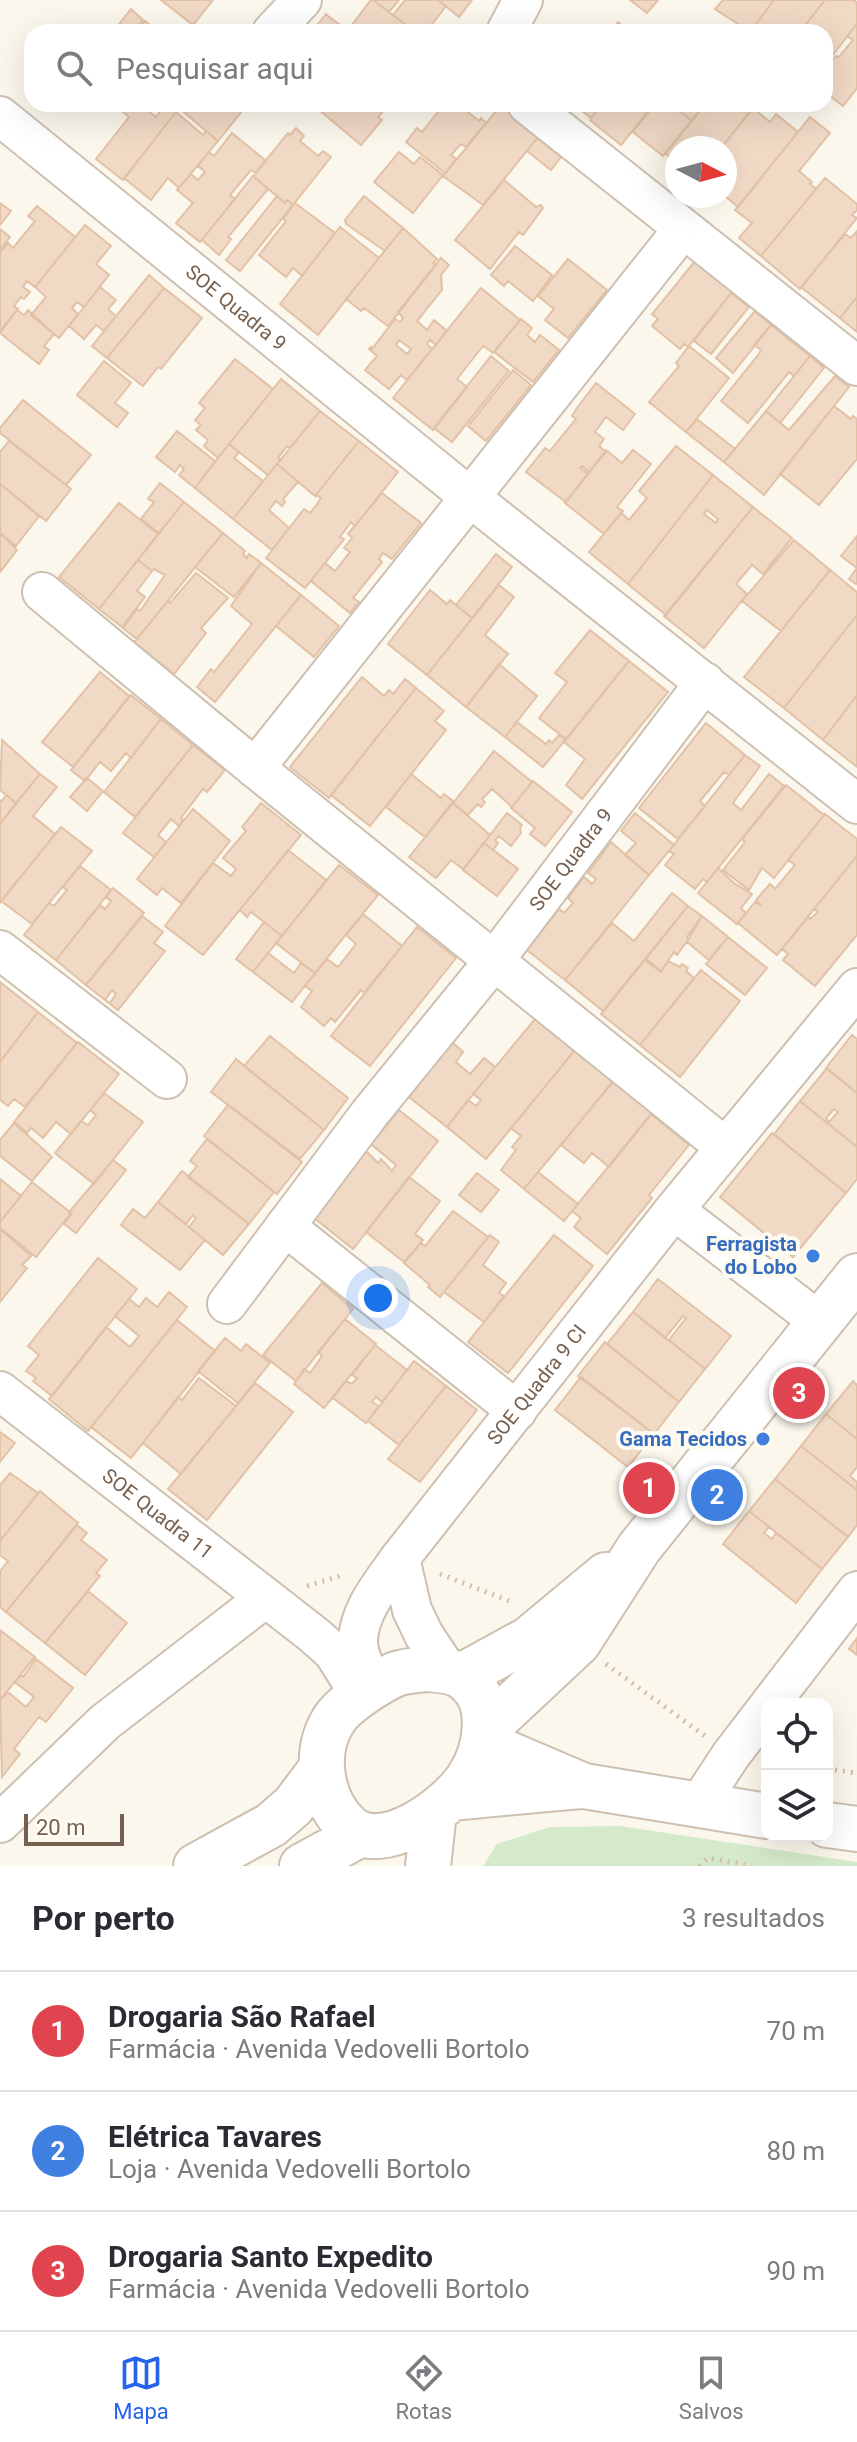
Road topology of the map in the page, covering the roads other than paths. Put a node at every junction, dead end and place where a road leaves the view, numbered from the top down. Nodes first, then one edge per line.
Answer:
1 (302, 0) edge
2 (523, 0) edge
3 (280, 24) edge
4 (510, 24) edge
5 (537, 112) edge
6 (0, 116) edge
7 (683, 229) junction
8 (857, 366) edge
9 (471, 498) junction
10 (42, 592) dead end
11 (705, 682) junction
12 (255, 768) junction
13 (857, 804) edge
14 (0, 950) edge
15 (493, 962) junction
16 (857, 988) edge
17 (167, 1079) dead end
18 (725, 1147) junction
19 (674, 1210) junction
20 (285, 1226) junction
21 (857, 1276) edge
22 (227, 1304) dead end
23 (820, 1322) junction
24 (0, 1391) edge
25 (517, 1411) junction
26 (639, 1548) junction
27 (400, 1558) junction
28 (857, 1591) edge
29 (264, 1599) junction
30 (455, 1674) junction
31 (367, 1691) junction
32 (774, 1698) edge
33 (761, 1715) edge
34 (484, 1736) junction
35 (321, 1769) junction
36 (584, 1786) junction
37 (442, 1805) junction
38 (698, 1805) junction
39 (761, 1815) edge
40 (833, 1826) edge
41 (857, 1829) edge
42 (6, 1835) edge
43 (374, 1846) edge
44 (196, 1866) edge
45 (302, 1866) edge
46 (428, 1866) edge

1 - 3 street
2 - 4 street
5 - 7 street
6 - 9 street, SOE Quadra 9
7 - 8 street
7 - 9 street
9 - 11 street, SOE Quadra 9
9 - 12 street
10 - 12 street
11 - 13 street, SOE Quadra 9
11 - 15 street, SOE Quadra 9
12 - 15 street
14 - 17 street
15 - 18 street
15 - 20 street, SOE Quadra 9
16 - 18 street, SOE Quadra 9 CI
18 - 19 street, SOE Quadra 9 CI
19 - 23 street
19 - 25 street, SOE Quadra 9 CI
20 - 22 street, SOE Quadra 9
20 - 25 street
21 - 23 street
23 - 26 street
24 - 29 street, SOE Quadra 11
25 - 27 street, SOE Quadra 9 CI
26 - 30 street
26 - 34 street
27 - 30 street
27 - 31 street, SOE Quadra 9 CI
28 - 32 street
29 - 31 street, SOE Quadra 11
29 - 42 street
30 - 31 street
30 - 34 street
31 - 35 street
33 - 38 street
34 - 36 street
34 - 37 street
35 - 43 street
35 - 44 street
36 - 37 street
36 - 38 street
37 - 43 street
37 - 46 street
38 - 39 street
40 - 41 street
43 - 45 street

